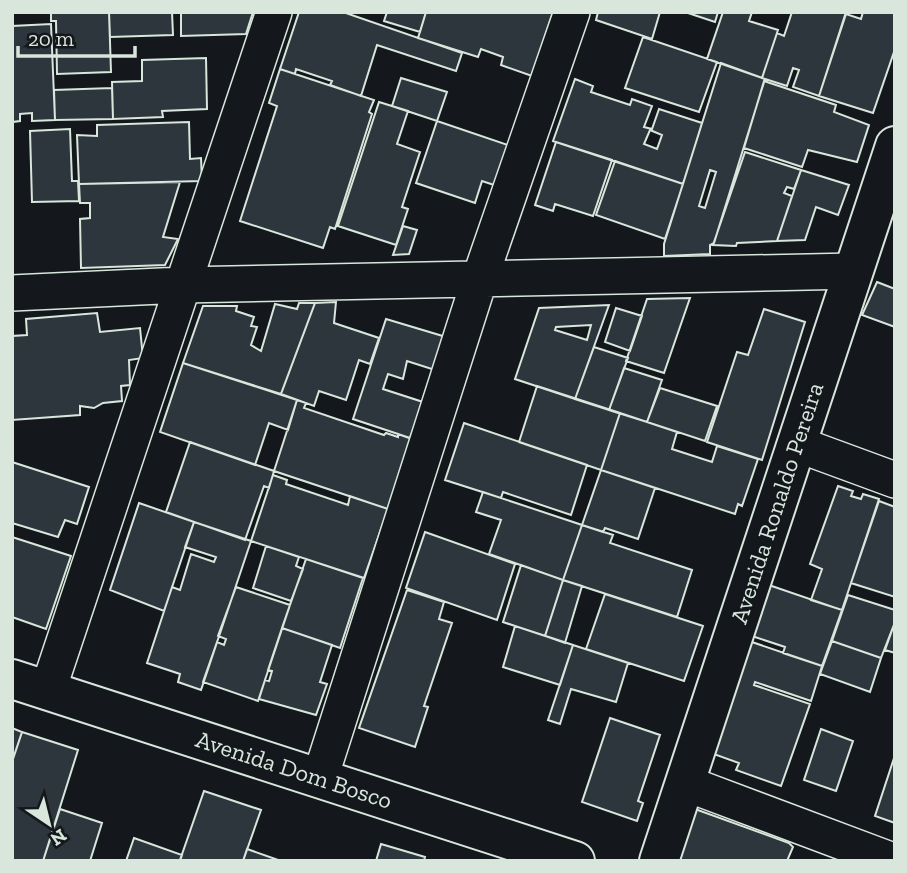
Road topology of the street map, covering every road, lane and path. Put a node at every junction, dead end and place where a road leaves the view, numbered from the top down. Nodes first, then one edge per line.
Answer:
1 (274, 12) edge
2 (572, 12) edge
3 (895, 146) edge
4 (853, 271) junction
5 (480, 278) junction
6 (182, 285) junction
7 (12, 293) edge
8 (797, 444) junction
9 (895, 480) edge
10 (30, 684) edge
11 (320, 778) junction
12 (685, 783) junction
13 (575, 861) edge
14 (659, 861) edge
15 (894, 861) edge

1 - 6 street
2 - 5 street
3 - 4 street, Avenida Ronaldo Pereira
4 - 5 street
4 - 8 street, Avenida Ronaldo Pereira
5 - 6 street
5 - 11 street
6 - 7 street
6 - 10 street
8 - 9 street
8 - 12 street, Avenida Ronaldo Pereira
10 - 11 street, Avenida Dom Bosco
11 - 13 street, Avenida Dom Bosco
12 - 14 street, Avenida Ronaldo Pereira
12 - 15 street

